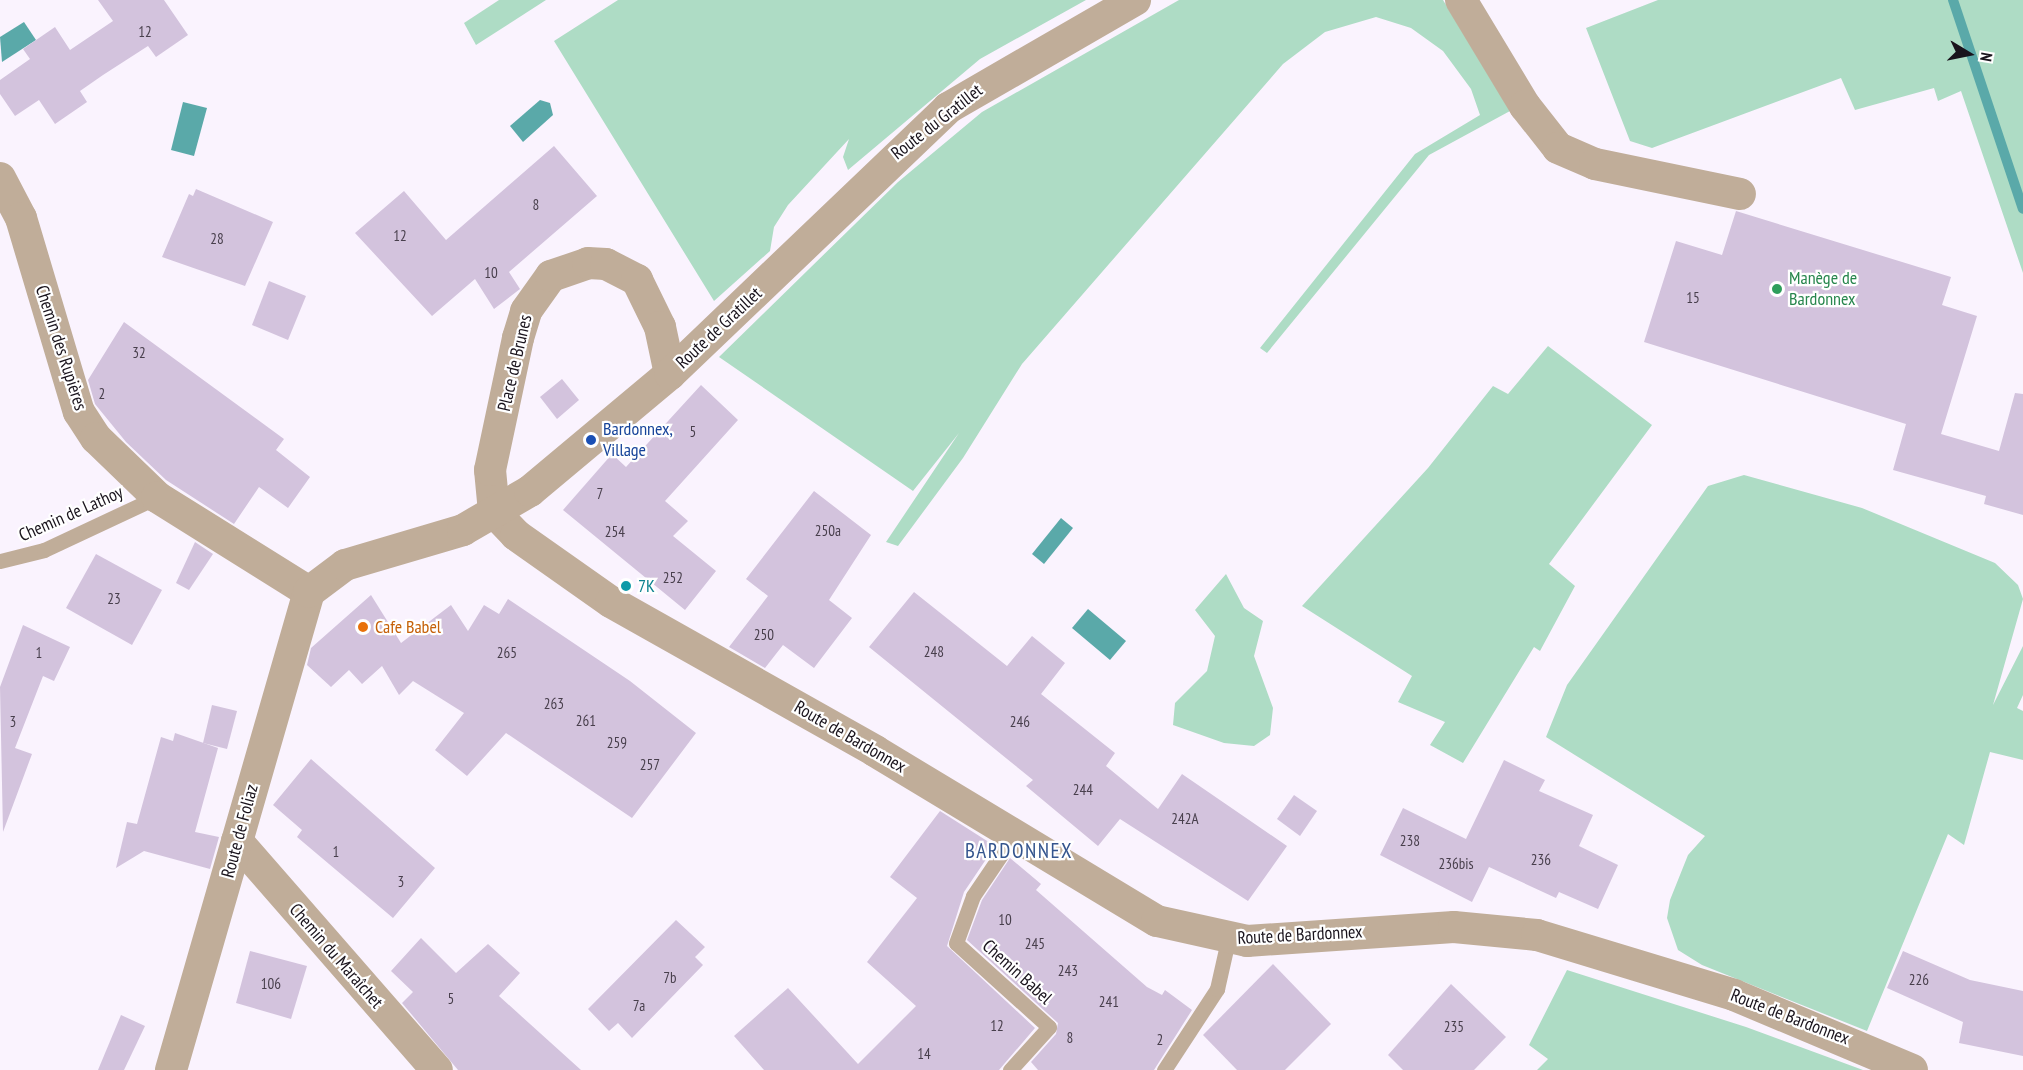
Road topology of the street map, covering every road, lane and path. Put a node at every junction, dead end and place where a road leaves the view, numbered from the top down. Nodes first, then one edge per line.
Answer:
1 (1135, 0) edge
2 (1461, 0) edge
3 (0, 178) edge
4 (1740, 194) dead end
5 (768, 281) joint
6 (670, 374) junction
7 (157, 496) junction
8 (494, 512) junction
9 (0, 561) edge
10 (309, 592) junction
11 (1015, 834) junction
12 (237, 841) junction
13 (1228, 940) junction
14 (171, 1070) edge
15 (437, 1070) edge
16 (1011, 1070) edge
17 (1164, 1070) edge
18 (1912, 1070) edge

1 - 5 street, Route du Gratillet
2 - 4 street
3 - 7 street, Chemin des Rupières
5 - 6 street, Route de Gratillet
6 - 8 street
6 - 8 street, Place de Brunes
7 - 9 lane, Chemin de Lathoy
7 - 10 street
8 - 10 street
8 - 11 street, Route de Bardonnex
10 - 12 street, Route de Foliaz
11 - 13 street, Route de Bardonnex
11 - 16 lane, Chemin Babel
12 - 14 street, Route de Foliaz
12 - 15 street, Chemin du Maraîchet
13 - 17 lane
13 - 18 street, Route de Bardonnex

